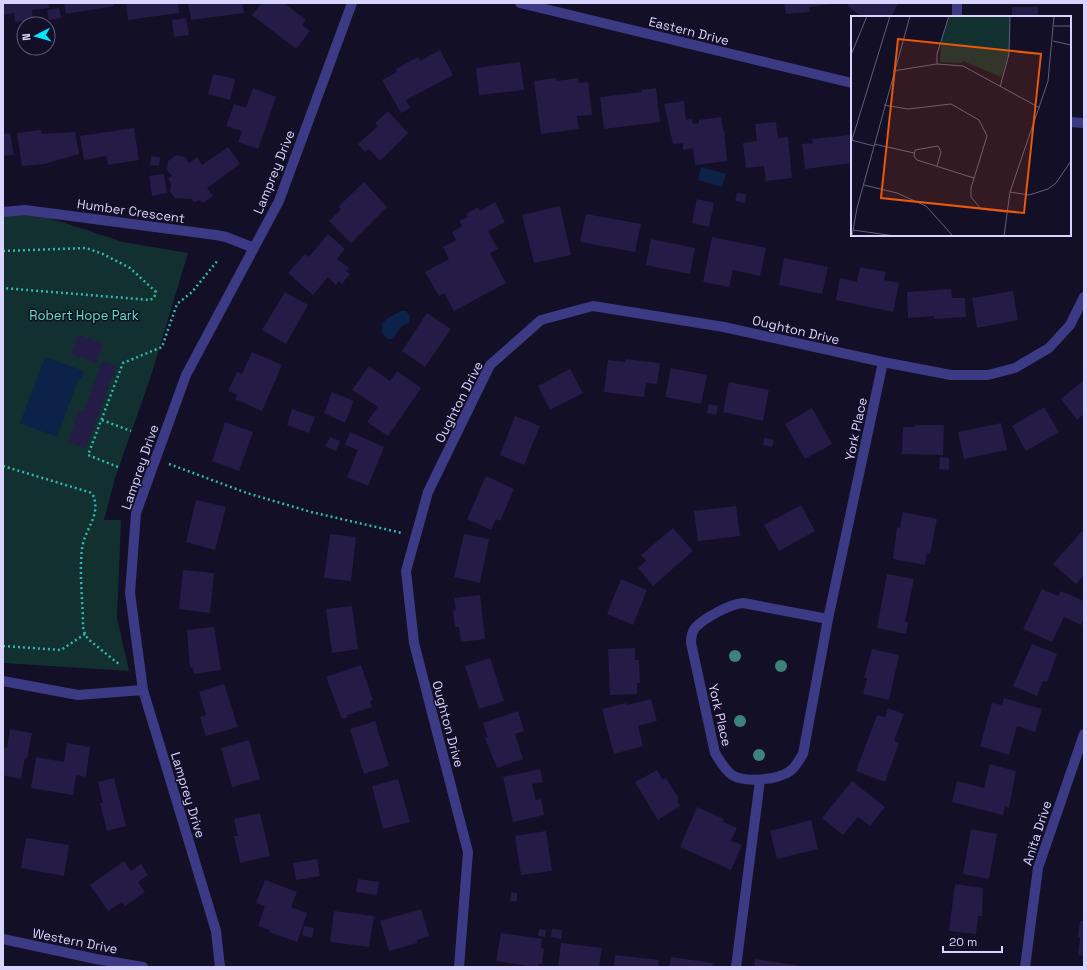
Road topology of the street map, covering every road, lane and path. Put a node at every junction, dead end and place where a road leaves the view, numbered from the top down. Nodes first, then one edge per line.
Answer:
1 (352, 3) edge
2 (520, 3) edge
3 (957, 3) edge
4 (957, 16) edge
5 (851, 83) edge
6 (1071, 122) edge
7 (1084, 123) edge
8 (3, 212) edge
9 (254, 248) junction
10 (3, 251) edge
11 (218, 260) dead end
12 (3, 288) edge
13 (1084, 297) edge
14 (883, 362) junction
15 (102, 420) junction
16 (131, 431) dead end
17 (155, 459) junction
18 (3, 466) edge
19 (118, 467) dead end
20 (415, 536) junction
21 (828, 619) junction
22 (84, 634) junction
23 (3, 646) edge
24 (120, 665) dead end
25 (3, 681) edge
26 (143, 690) junction
27 (1084, 734) edge
28 (760, 780) junction
29 (3, 940) edge
30 (143, 967) edge
31 (220, 967) edge
32 (459, 967) edge
33 (736, 967) edge
34 (1026, 967) edge

1 - 9 street, Lamprey Drive
2 - 5 street, Eastern Drive
3 - 4 street
6 - 7 street
8 - 9 street, Humber Crescent
9 - 17 street, Lamprey Drive
10 - 12 path
11 - 15 path
13 - 14 street, Oughton Drive
14 - 20 street, Oughton Drive
14 - 21 street, York Place
15 - 16 path
15 - 19 path
17 - 20 path
17 - 26 street, Lamprey Drive
18 - 22 path
20 - 32 street, Oughton Drive
21 - 28 street, York Place
21 - 28 street, York Place
22 - 23 path
22 - 24 path
25 - 26 street
26 - 31 street, Lamprey Drive
27 - 34 street, Anita Drive
28 - 33 street
29 - 30 street, Western Drive

